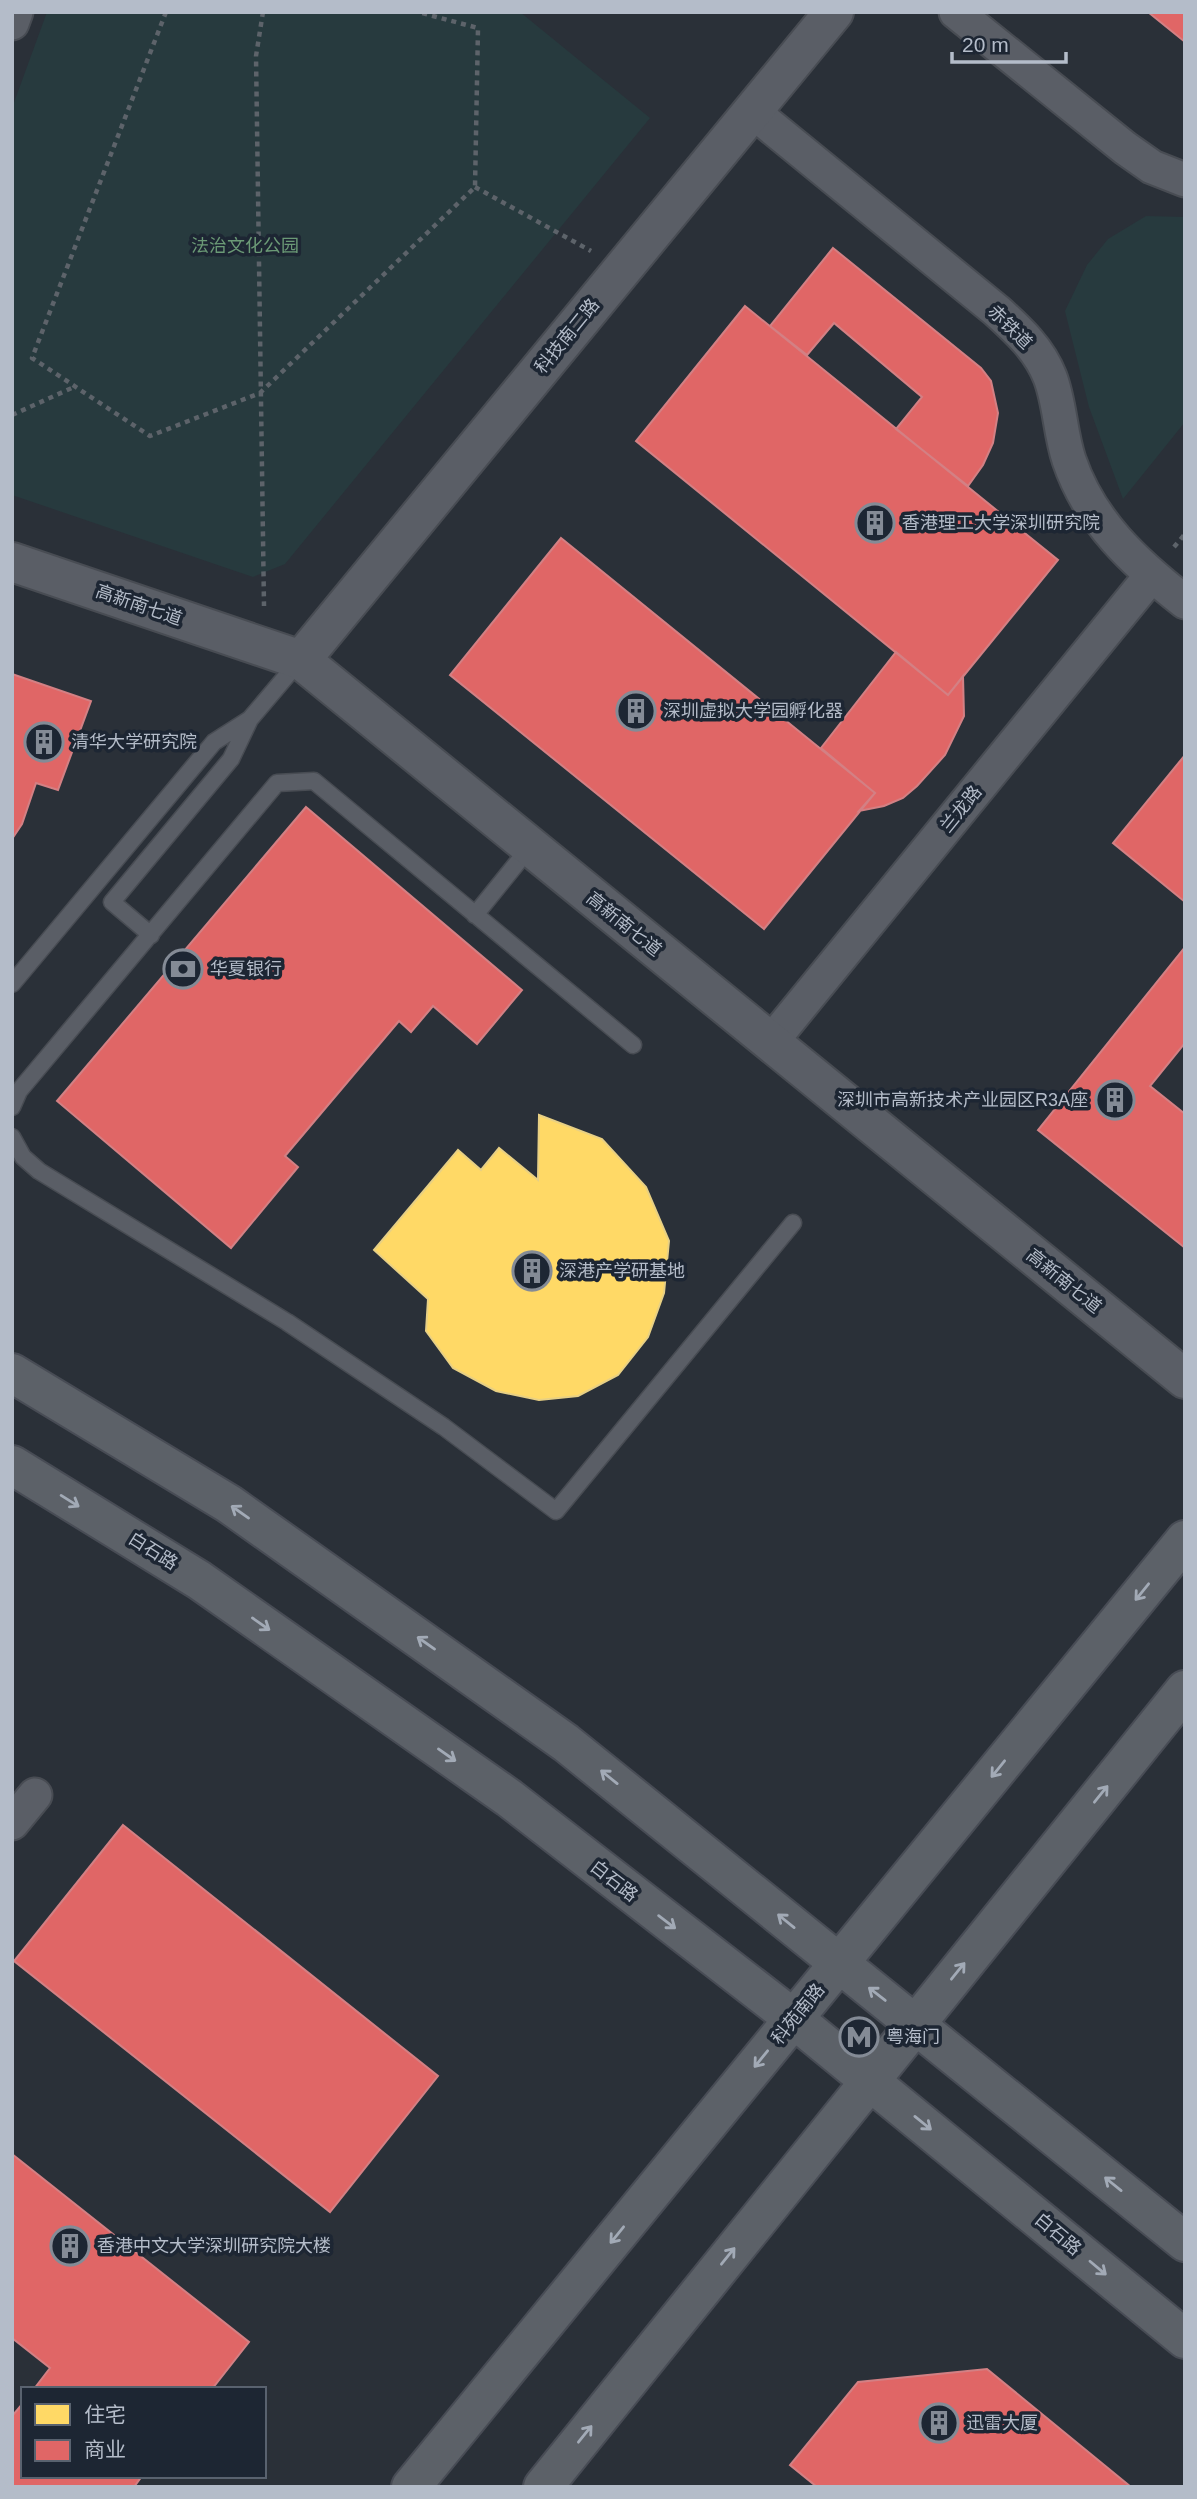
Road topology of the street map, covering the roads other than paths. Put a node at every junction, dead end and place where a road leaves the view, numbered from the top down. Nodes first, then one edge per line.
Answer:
1 (16, 12) edge
2 (834, 12) edge
3 (956, 12) edge
4 (12, 23) edge
5 (752, 111) junction
6 (1185, 180) edge
7 (12, 562) edge
8 (1151, 576) junction
9 (1185, 602) edge
10 (301, 660) junction
11 (250, 719) junction
12 (530, 847) junction
13 (475, 915) junction
14 (151, 935) junction
15 (12, 984) edge
16 (771, 1042) junction
17 (633, 1045) dead end
18 (12, 1107) edge
19 (12, 1137) edge
20 (793, 1223) dead end
21 (12, 1373) edge
22 (1185, 1379) edge
23 (12, 1465) edge
24 (1185, 1539) edge
25 (1185, 1690) edge
26 (35, 1794) dead end
27 (12, 1823) edge
28 (838, 1964) junction
29 (794, 2019) junction
30 (915, 2024) junction
31 (870, 2080) junction
32 (1185, 2242) edge
33 (1185, 2339) edge
34 (411, 2487) edge
35 (543, 2487) edge

1 - 4 street
2 - 5 street, 科技南二路
3 - 6 street
5 - 8 street, 赤铁道
5 - 10 street, 科技南二路
7 - 10 street, 高新南七道
8 - 9 street, 赤铁道
8 - 16 street, 兰龙路
10 - 11 lane
10 - 12 street, 高新南七道
11 - 14 lane
11 - 15 lane
12 - 13 lane
12 - 16 street, 高新南七道
13 - 14 lane
13 - 17 lane
14 - 18 lane
16 - 22 street, 高新南七道
19 - 20 lane
28 -> 21 main road
23 -> 29 main road, 白石路
24 -> 28 main road, 科苑南路
30 -> 25 main road
26 - 27 street
28 - 29 main road, 科苑南路
30 -> 28 main road
29 - 31 main road, 白石路
29 -> 34 main road, 科苑南路
30 - 31 main road
32 -> 30 main road
31 -> 33 main road, 白石路
35 -> 31 main road

